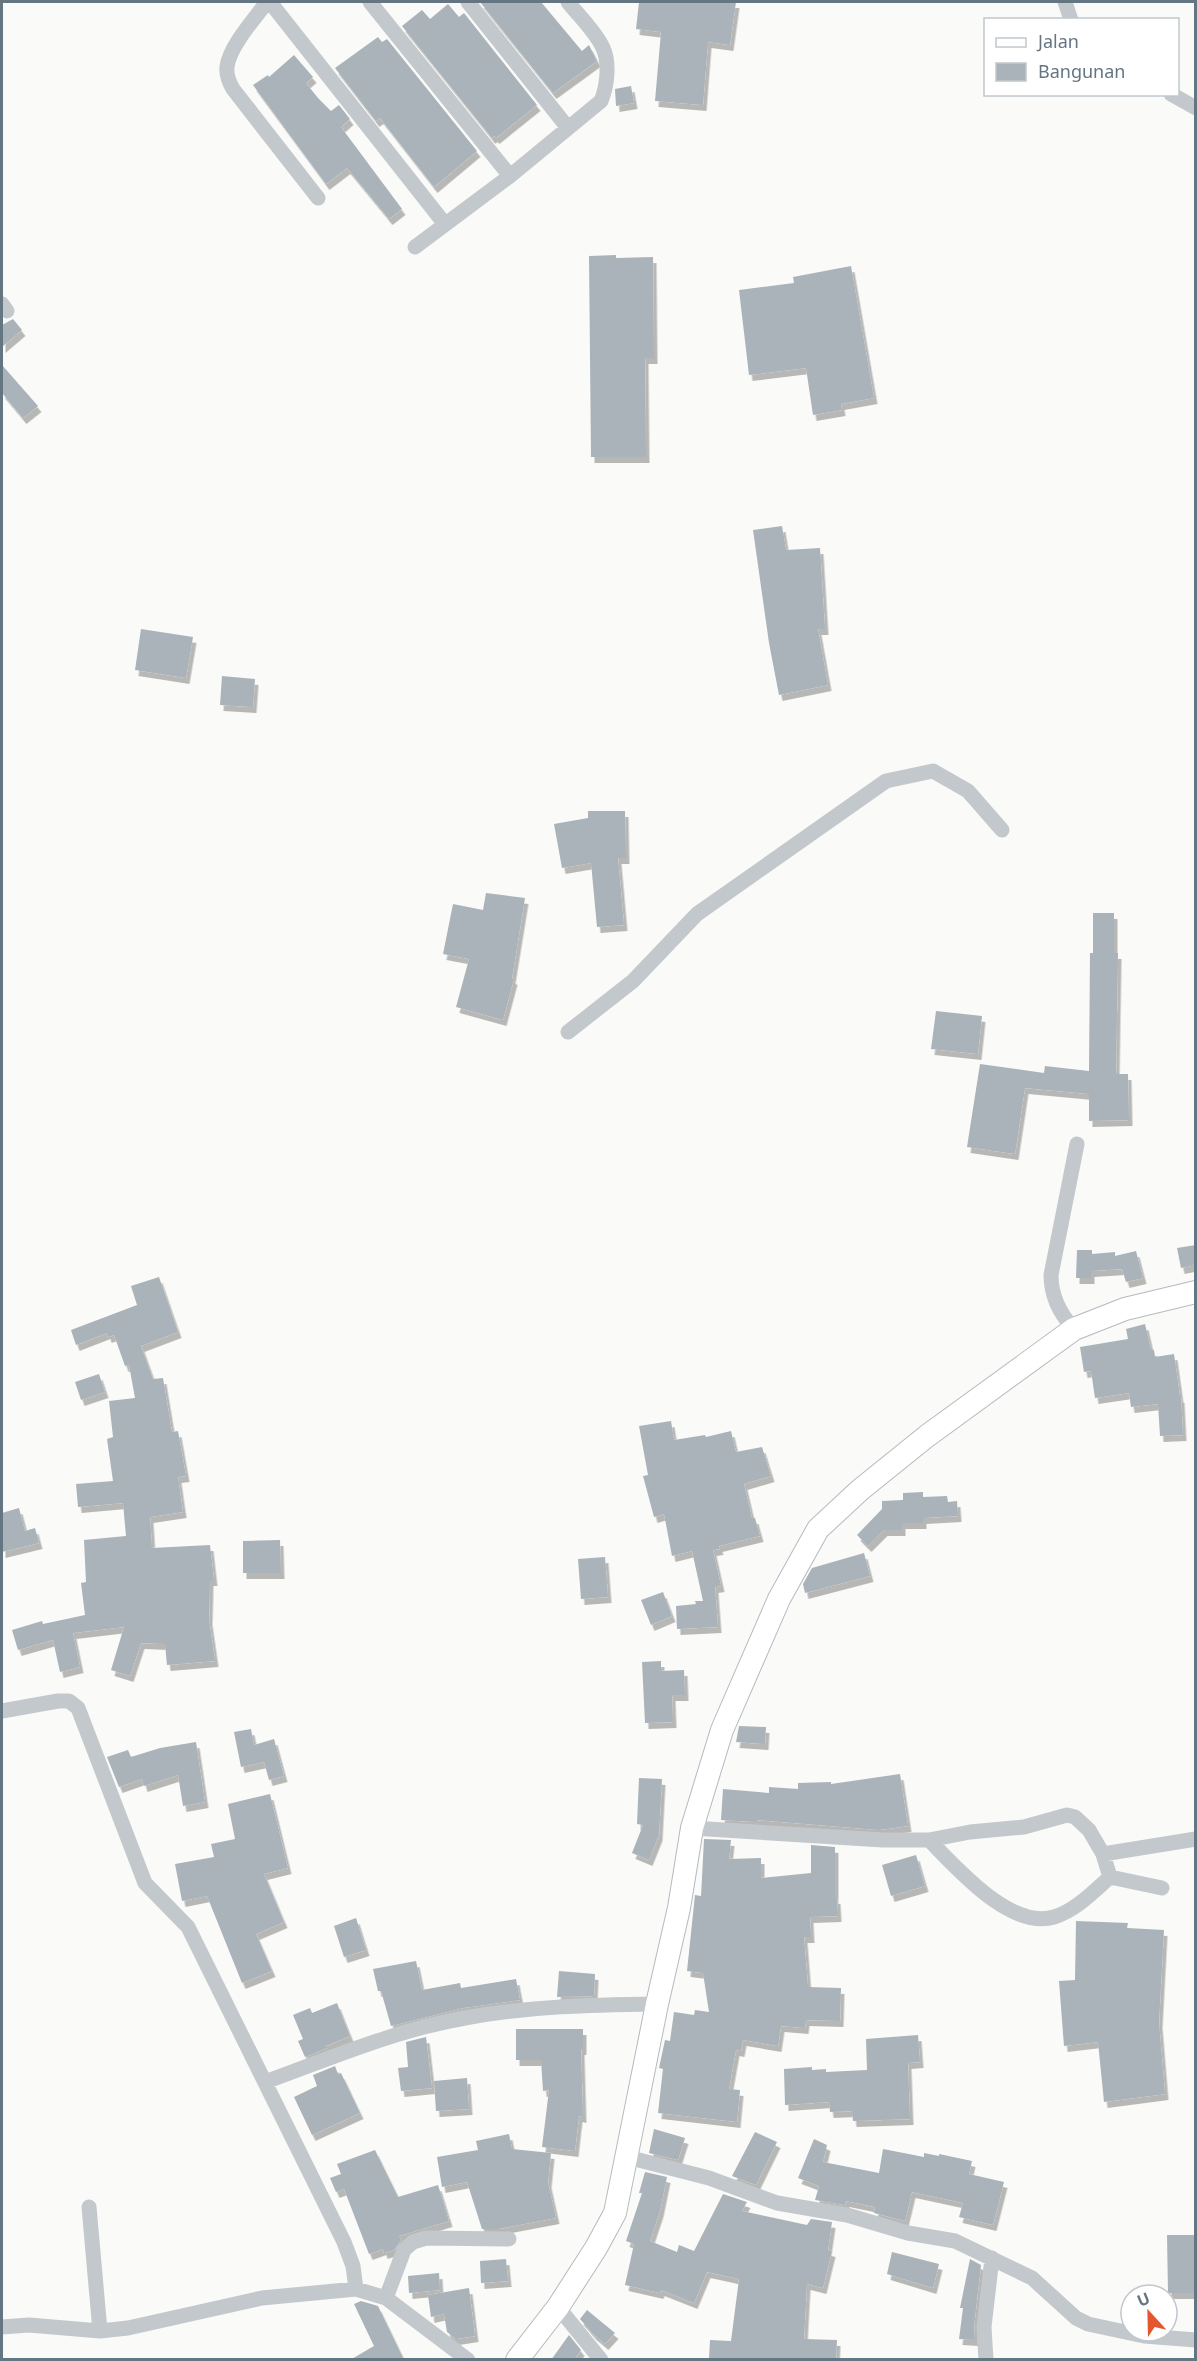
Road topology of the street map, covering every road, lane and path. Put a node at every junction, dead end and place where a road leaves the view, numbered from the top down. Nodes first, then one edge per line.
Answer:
1 (268, 2) edge
2 (370, 2) edge
3 (468, 2) edge
4 (568, 2) edge
5 (584, 2) edge
6 (1065, 2) edge
7 (1070, 18) edge
8 (583, 21) junction
9 (1175, 96) edge
10 (1196, 108) edge
11 (568, 128) junction
12 (510, 176) junction
13 (318, 198) dead end
14 (444, 223) junction
15 (415, 247) dead end
16 (1002, 830) dead end
17 (568, 1032) dead end
18 (1077, 1144) dead end
19 (1196, 1292) edge
20 (1068, 1321) junction
21 (2, 1711) edge
22 (692, 1828) junction
23 (1196, 1839) edge
24 (929, 1840) junction
25 (1103, 1854) junction
26 (1110, 1877) junction
27 (1162, 1888) dead end
28 (657, 2004) junction
29 (265, 2082) junction
30 (627, 2157) junction
31 (89, 2207) dead end
32 (509, 2240) dead end
33 (992, 2258) junction
34 (356, 2289) junction
35 (386, 2298) junction
36 (558, 2307) junction
37 (2, 2327) edge
38 (100, 2331) junction
39 (1196, 2340) edge
40 (468, 2360) edge
41 (517, 2360) edge
42 (601, 2360) edge
43 (986, 2360) edge

1 - 13 street
1 - 14 street
2 - 12 street
3 - 11 street
4 - 8 street
5 - 8 street
6 - 7 street
8 - 11 street
9 - 10 street
11 - 12 street
12 - 14 street
14 - 15 street
16 - 17 street
18 - 20 street
19 - 20 street
20 - 22 street
21 - 29 street
22 - 24 street
22 - 28 street
23 - 25 street
24 - 25 street
24 - 26 street
25 - 26 street
26 - 27 street
28 - 29 street
28 - 30 street
29 - 34 street
30 - 33 street
30 - 36 street
31 - 38 street
32 - 35 street
33 - 39 street
33 - 43 street
34 - 35 street
34 - 38 street
35 - 40 street
36 - 41 street
36 - 42 street
37 - 38 street

